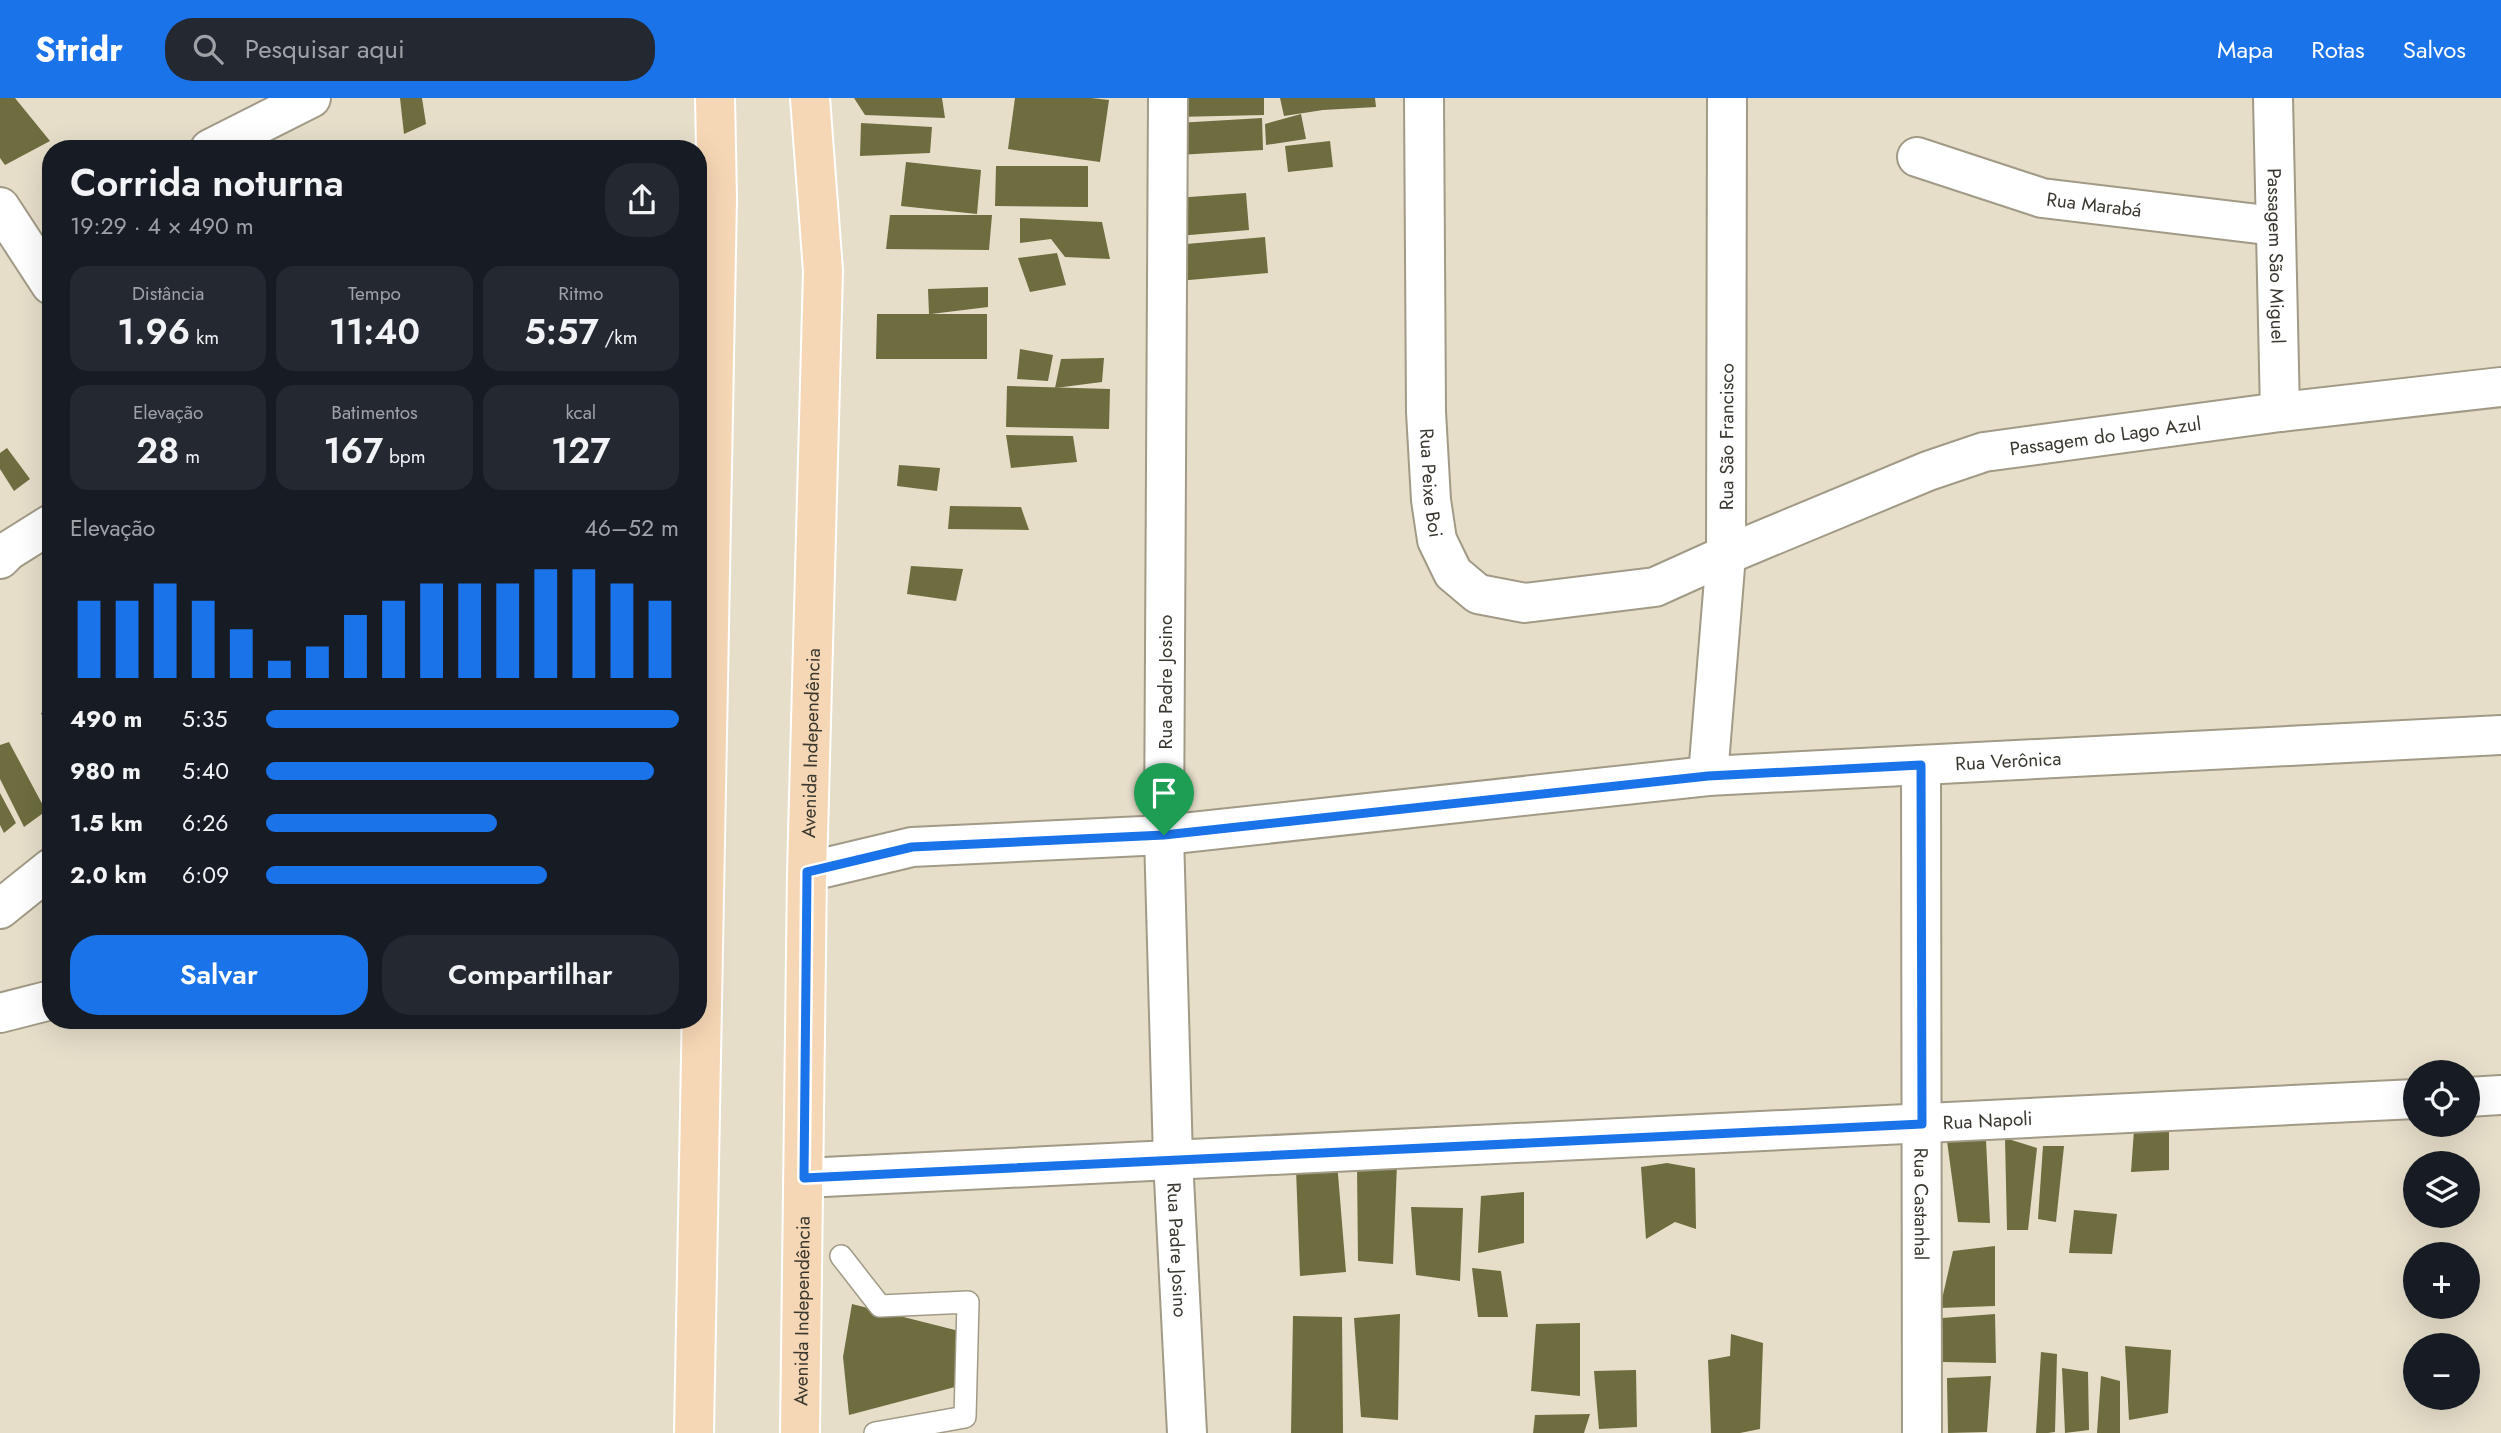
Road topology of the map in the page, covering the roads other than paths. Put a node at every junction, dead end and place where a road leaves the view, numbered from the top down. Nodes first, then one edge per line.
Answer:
1 (311, 98) edge
2 (715, 98) edge
3 (810, 98) edge
4 (1168, 98) edge
5 (1424, 98) edge
6 (1727, 98) edge
7 (2273, 98) edge
8 (228, 140) edge
9 (1917, 157) dead end
10 (707, 202) edge
11 (0, 206) edge
12 (2275, 226) junction
13 (24, 242) edge
14 (42, 271) edge
15 (2501, 387) edge
16 (2280, 412) junction
17 (42, 530) edge
18 (1726, 555) junction
19 (0, 559) edge
20 (2501, 735) edge
21 (1921, 765) junction
22 (1708, 776) junction
23 (1164, 835) junction
24 (807, 872) junction
25 (42, 875) edge
26 (0, 909) edge
27 (42, 1002) edge
28 (0, 1013) edge
29 (699, 1029) edge
30 (2501, 1095) edge
31 (2480, 1096) edge
32 (2403, 1100) edge
33 (1922, 1124) junction
34 (1173, 1159) junction
35 (804, 1178) junction
36 (841, 1256) dead end
37 (694, 1433) edge
38 (800, 1433) edge
39 (875, 1433) edge
40 (1187, 1433) edge
41 (1922, 1433) edge

1 - 8 street
2 - 10 main road
3 - 24 main road, Avenida Independência
4 - 23 street, Rua Padre Josino
5 - 18 street, Rua Peixe Boi
6 - 18 street, Rua São Francisco
7 - 12 street, Passagem São Miguel
9 - 12 street, Rua Marabá
11 - 13 street
12 - 16 street, Passagem São Miguel
13 - 14 street
15 - 16 street, Passagem do Lago Azul
16 - 18 street, Passagem do Lago Azul
17 - 19 street
18 - 22 street, Rua São Francisco
20 - 21 street, Rua Verônica
21 - 22 street, Rua Verônica
21 - 33 street, Rua Castanhal
22 - 23 street, Rua Verônica
23 - 24 street, Rua Verônica
23 - 34 street, Rua Padre Josino
24 - 35 main road, Avenida Independência
25 - 26 street
27 - 28 street
29 - 37 main road
30 - 31 street
32 - 33 street, Rua Napoli
33 - 34 street, Rua Napoli
33 - 41 street, Rua Castanhal
34 - 35 street, Rua Napoli
34 - 40 street, Rua Padre Josino
35 - 38 main road, Avenida Independência
36 - 39 lane

